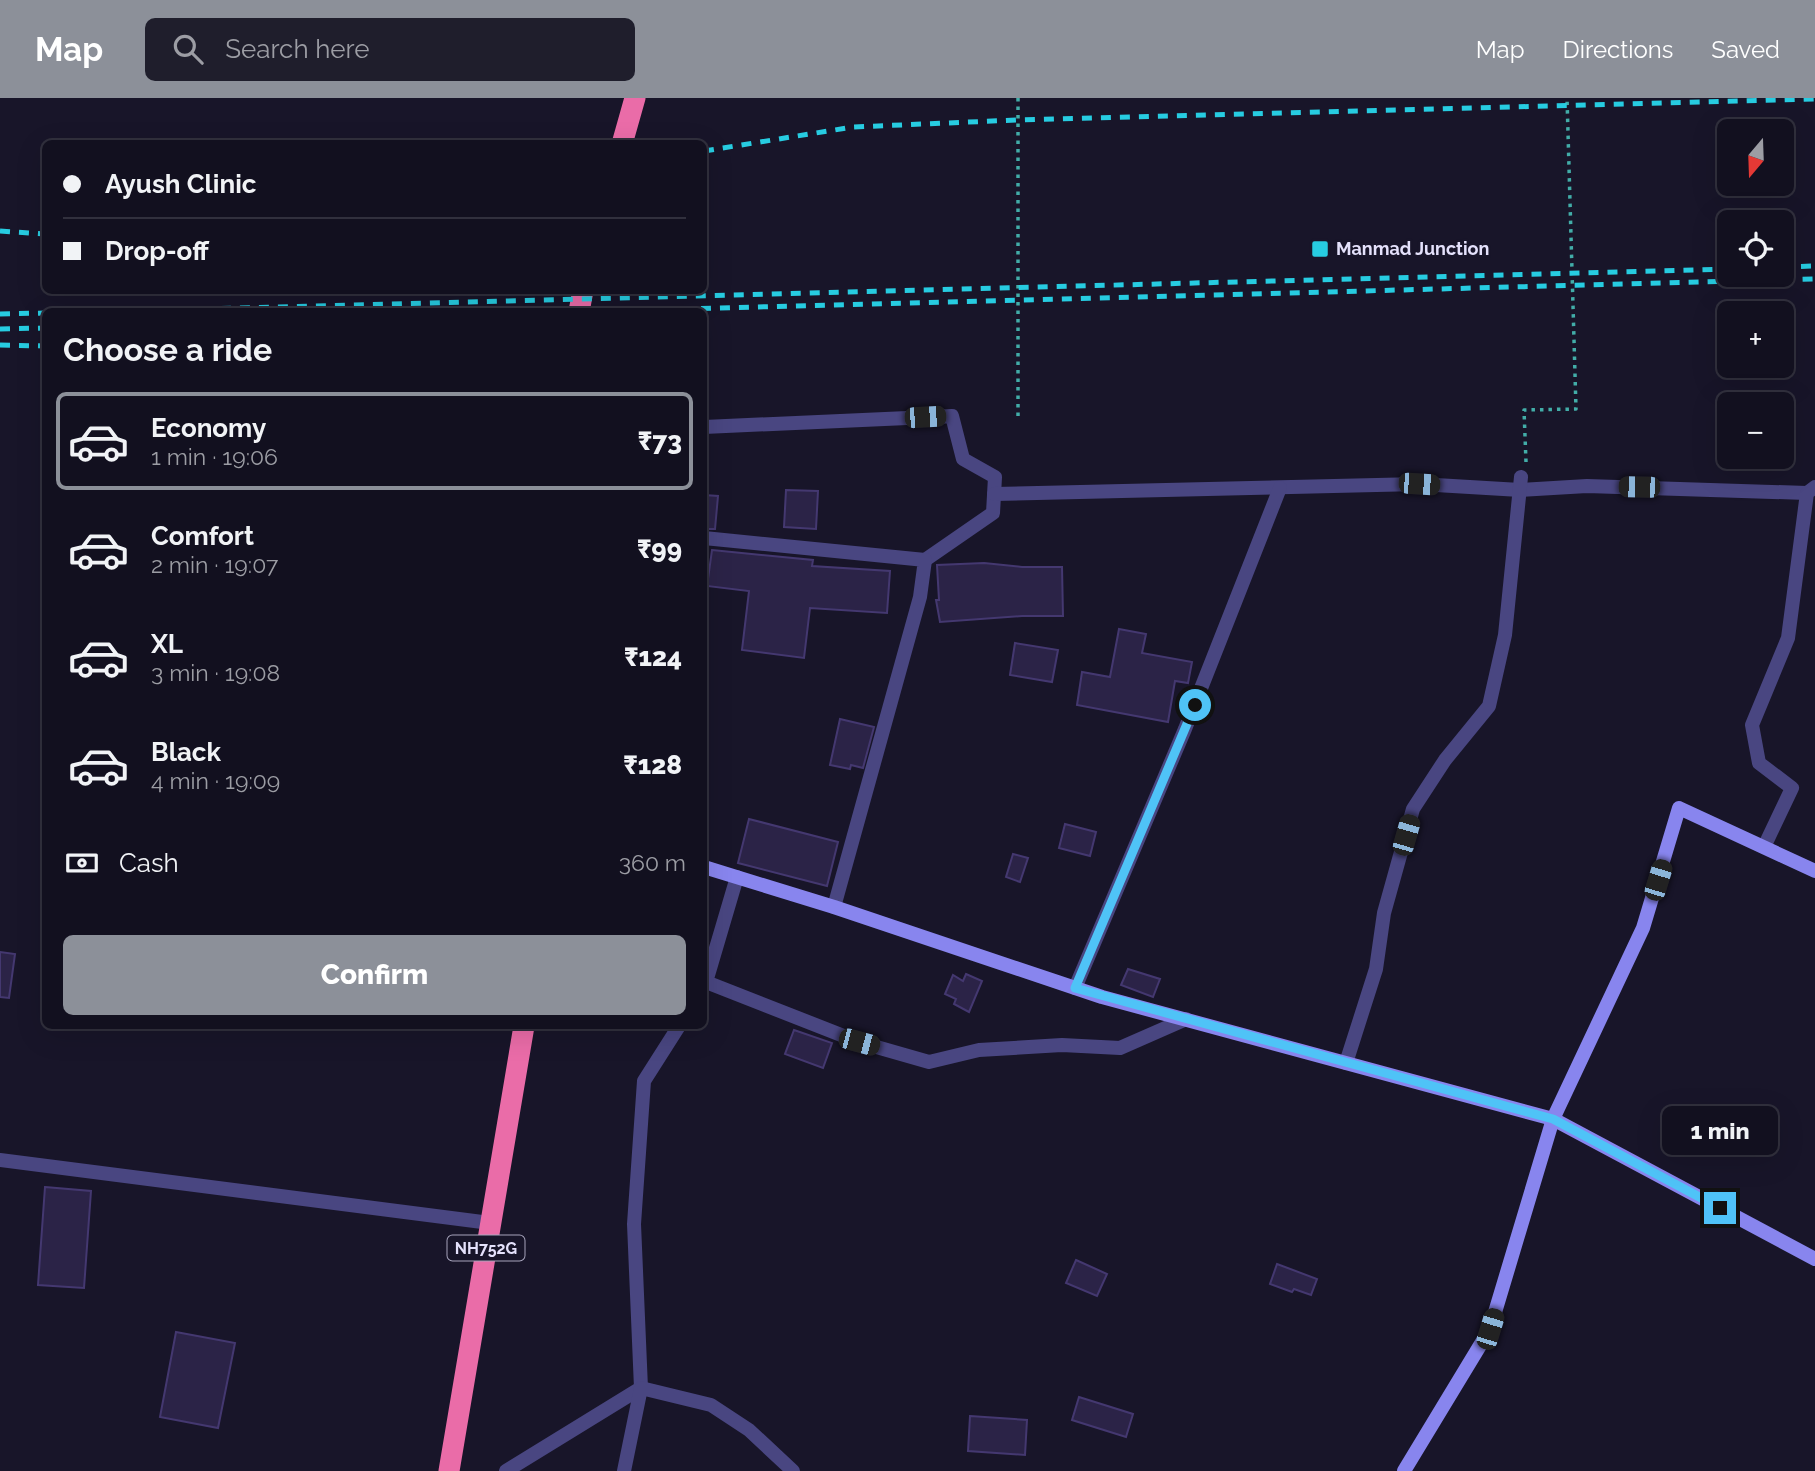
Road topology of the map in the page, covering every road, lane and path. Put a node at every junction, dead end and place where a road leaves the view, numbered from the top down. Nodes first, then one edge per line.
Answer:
1 (635, 98) edge
2 (1018, 98) edge
3 (1567, 98) edge
4 (623, 140) edge
5 (1018, 419) dead end
6 (707, 427) edge
7 (1522, 477) junction
8 (1280, 488) junction
9 (1811, 490) edge
10 (994, 494) junction
11 (707, 538) edge
12 (925, 560) junction
13 (1764, 847) junction
14 (707, 868) edge
15 (1815, 871) edge
16 (737, 877) junction
17 (834, 907) junction
18 (707, 976) edge
19 (707, 984) edge
20 (1075, 988) junction
21 (1186, 1019) junction
22 (523, 1029) edge
23 (677, 1029) edge
24 (1346, 1063) junction
25 (1553, 1119) junction
26 (0, 1160) edge
27 (491, 1223) junction
28 (1815, 1259) edge
29 (641, 1388) junction
30 (449, 1471) edge
31 (506, 1471) edge
32 (624, 1471) edge
33 (793, 1471) edge
34 (1404, 1471) edge

1 - 4 highway
2 - 5 path
3 - 7 path
6 - 10 street
7 - 8 street
7 - 9 street
7 - 24 street
8 - 10 street
8 - 20 street
9 - 13 street
10 - 12 street
11 - 12 street
12 - 17 street
13 - 15 main road
13 - 25 main road
14 - 16 main road
16 - 17 main road
16 - 18 street
17 - 20 main road
19 - 21 street
20 - 21 main road
21 - 24 main road
22 - 27 highway, NH752G
23 - 29 street
24 - 25 main road
25 - 28 main road
25 - 34 main road
26 - 27 street
27 - 30 highway, NH752G
29 - 31 street
29 - 32 street
29 - 33 street

